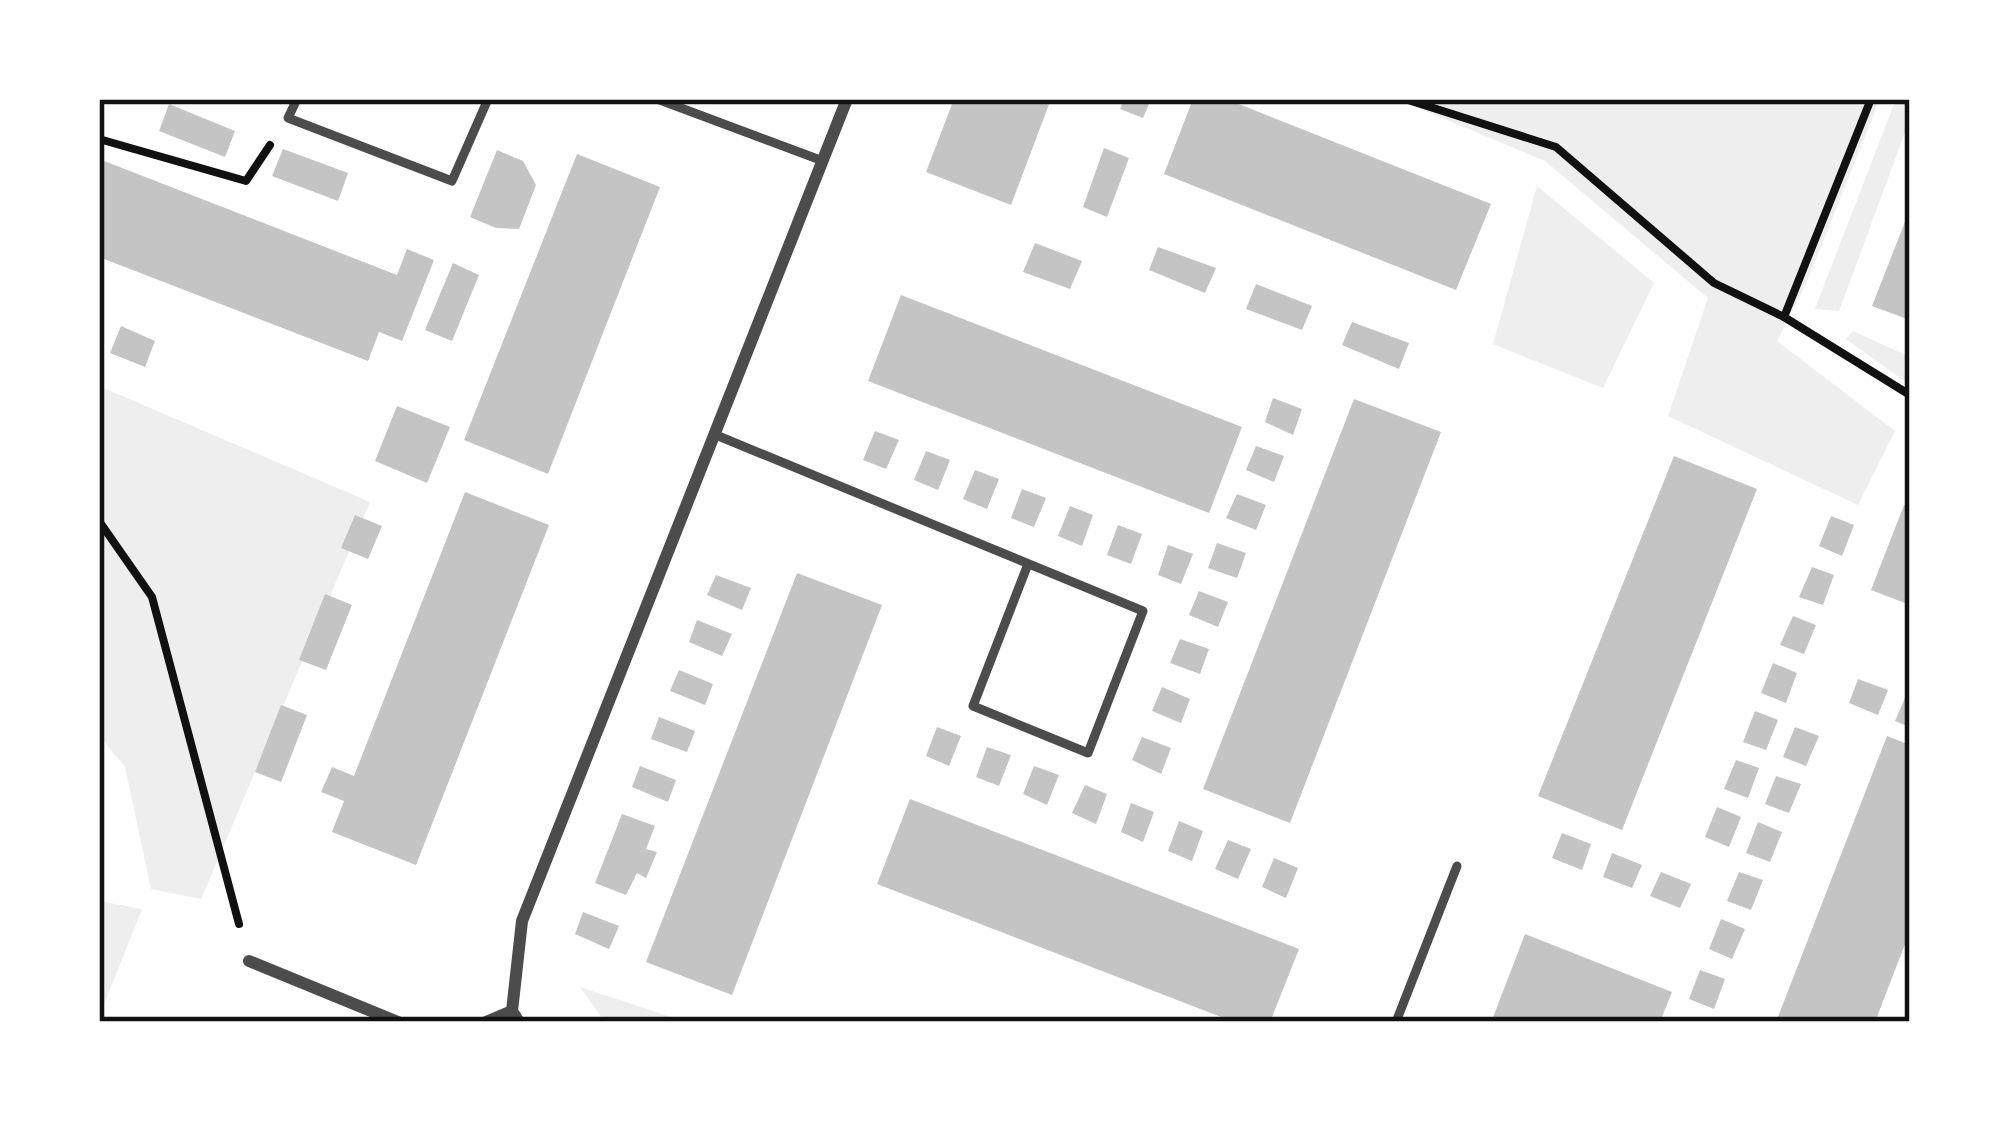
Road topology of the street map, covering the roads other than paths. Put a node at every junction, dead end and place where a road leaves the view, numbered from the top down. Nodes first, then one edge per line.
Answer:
1 (297, 99) edge
2 (488, 99) edge
3 (657, 99) edge
4 (847, 99) edge
5 (823, 161) junction
6 (716, 435) junction
7 (1028, 564) junction
8 (1457, 866) dead end
9 (249, 961) road end
10 (516, 1017) edge
11 (398, 1022) edge
12 (486, 1022) edge
13 (1396, 1022) edge

1 - 2 lane
3 - 5 lane
4 - 5 street
5 - 6 street
6 - 7 lane
6 - 10 street
7 - 7 lane
8 - 13 lane
9 - 11 street
10 - 12 street

